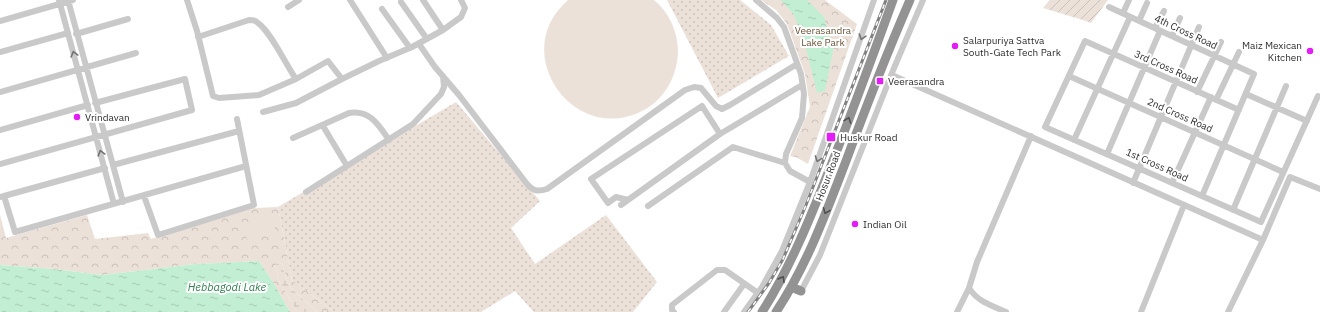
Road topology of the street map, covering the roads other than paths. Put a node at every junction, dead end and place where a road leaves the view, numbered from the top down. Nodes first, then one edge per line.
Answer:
1 (70, 0) edge
2 (187, 0) edge
3 (299, 0) edge
4 (350, 0) edge
5 (423, 0) edge
6 (461, 0) edge
7 (756, 0) edge
8 (874, 0) edge
9 (893, 0) edge
10 (910, 0) edge
11 (923, 0) edge
12 (1129, 0) edge
13 (60, 2) edge
14 (401, 2) dead end
15 (1148, 3) dead end
16 (288, 7) dead end
17 (1109, 7) dead end
18 (382, 9) dead end
19 (1164, 11) dead end
20 (1123, 13) junction
21 (1130, 17) junction
22 (1180, 18) dead end
23 (128, 19) dead end
24 (0, 21) edge
25 (1139, 21) junction
26 (1199, 27) dead end
27 (1158, 29) junction
28 (443, 30) junction
29 (68, 33) junction
30 (76, 34) junction
31 (1172, 36) junction
32 (198, 37) junction
33 (427, 39) junction
34 (1220, 42) dead end
35 (419, 44) junction
36 (1191, 45) junction
37 (410, 48) junction
38 (0, 52) edge
39 (1239, 52) dead end
40 (136, 53) dead end
41 (1113, 54) junction
42 (1214, 56) junction
43 (387, 58) junction
44 (796, 64) junction
45 (1233, 64) junction
46 (869, 65) junction
47 (85, 68) junction
48 (1144, 68) junction
49 (78, 70) junction
50 (880, 70) junction
51 (892, 75) junction
52 (443, 76) junction
53 (1069, 76) junction
54 (296, 79) junction
55 (342, 79) junction
56 (1176, 82) junction
57 (802, 85) junction
58 (1286, 86) dead end
59 (1097, 89) junction
60 (0, 92) edge
61 (1198, 92) junction
62 (1246, 94) junction
63 (1318, 96) dead end
64 (1214, 99) junction
65 (1129, 103) junction
66 (95, 104) junction
67 (88, 105) junction
68 (1277, 107) junction
69 (1239, 110) junction
70 (264, 112) dead end
71 (1161, 117) junction
72 (237, 119) dead end
73 (1307, 121) junction
74 (323, 126) junction
75 (0, 130) edge
76 (239, 131) junction
77 (1195, 133) junction
78 (720, 134) junction
79 (104, 135) junction
80 (1031, 136) junction
81 (96, 138) junction
82 (293, 138) dead end
83 (389, 140) junction
84 (1074, 140) junction
85 (1224, 146) junction
86 (1107, 154) junction
87 (1254, 159) junction
88 (785, 163) junction
89 (0, 164) edge
90 (113, 165) junction
91 (246, 166) junction
92 (347, 166) junction
93 (104, 168) junction
94 (1139, 168) junction
95 (1283, 172) junction
96 (810, 182) junction
97 (1133, 183) junction
98 (1172, 183) junction
99 (1320, 189) edge
100 (306, 192) dead end
101 (144, 196) junction
102 (1202, 196) junction
103 (2, 197) edge
104 (628, 200) junction
105 (123, 202) junction
106 (114, 204) junction
107 (621, 205) dead end
108 (1184, 205) junction
109 (648, 206) dead end
110 (1233, 210) junction
111 (1263, 240) junction
112 (744, 284) junction
113 (792, 287) junction
114 (969, 288) junction
115 (801, 292) joint
116 (758, 293) junction
117 (674, 312) edge
118 (724, 312) edge
119 (744, 312) edge
120 (762, 312) edge
121 (776, 312) edge
122 (957, 312) edge
123 (1006, 312) edge
124 (1141, 312) edge
125 (1228, 312) edge

1 - 13 street
1 - 30 street
2 - 32 street
3 - 16 street
4 - 43 street
5 - 28 street
6 - 28 street
7 - 44 street
8 -> 96 street
9 - 46 highway, Hosur Road
10 - 50 highway, Hosur Road
11 - 51 street
12 - 20 street
13 - 24 street
13 - 29 street
14 - 33 street
15 - 25 street
17 - 20 street, 4th Cross Road
18 - 37 street
19 - 27 street
20 - 21 street, 4th Cross Road
21 - 25 street, 4th Cross Road
21 - 41 street
22 - 31 street
23 - 30 street
25 - 27 street, 4th Cross Road
26 - 36 street
27 - 31 street, 4th Cross Road
27 - 48 street
28 - 33 street
29 - 38 street
49 -> 29 street
30 - 47 street
31 - 36 street, 4th Cross Road
32 - 54 street
32 - 54 street
33 - 35 street
34 - 42 street
35 - 37 street
35 - 52 street
36 - 42 street, 4th Cross Road
36 - 56 street
37 - 43 street
39 - 45 street
40 - 47 street
41 - 48 street, 3rd Cross Road
41 - 53 street, 3rd Cross Road
41 - 59 street
42 - 45 street, 4th Cross Road
42 - 61 street
43 - 55 street
44 - 52 street
44 - 57 street
45 - 62 street, 4th Cross Road
45 - 64 street
46 - 50 highway
120 -> 46 highway, Hosur Road
47 - 49 street
47 - 66 street
48 - 56 street, 3rd Cross Road
48 - 65 street
49 - 60 street
49 - 67 street
50 -> 113 highway, Hosur Road
51 - 80 street
51 - 115 street
52 - 83 street
53 - 59 street, 2nd Cross Road
53 - 84 street, 1st Cross Road
54 - 55 street
55 - 70 street
56 - 61 street, 3rd Cross Road
56 - 71 street
57 - 78 street
57 - 88 street
58 - 68 street
59 - 65 street, 2nd Cross Road
59 - 84 street
61 - 64 street, 3rd Cross Road
62 - 68 street
62 - 69 street
63 - 73 street
64 - 69 street, 3rd Cross Road
64 - 77 street
65 - 71 street, 2nd Cross Road
65 - 86 street
66 - 79 street
66 - 79 street
67 - 75 street
67 - 81 street
68 - 73 street
68 - 87 street
69 - 85 street
71 - 77 street, 2nd Cross Road
71 - 94 street
72 - 76 street
73 - 95 street
74 - 82 street
74 - 83 street
74 - 92 street
76 - 90 street
76 - 91 street
77 - 85 street, 2nd Cross Road
77 - 98 street
78 - 104 street
78 - 104 street
79 - 81 street
79 - 90 street
80 - 97 street
80 - 114 street
81 - 89 street
93 -> 81 street
83 - 92 street
84 - 86 street, 1st Cross Road
85 - 87 street, 2nd Cross Road
85 - 102 street
86 - 94 street, 1st Cross Road
87 - 95 street, 2nd Cross Road
87 - 110 street
88 - 96 street
88 - 109 street
90 - 105 street
91 - 101 street
91 - 101 street
92 - 100 street
93 - 103 street
93 - 106 street
94 - 97 street
94 - 98 street, 1st Cross Road
95 - 110 street, 1st Cross Road
96 - 116 street
97 - 108 street
98 - 102 street, 1st Cross Road
99 - 111 street
101 - 105 street
102 - 110 street, 1st Cross Road
103 - 106 street
104 - 107 street
105 - 106 street
108 - 111 street
108 - 124 street
111 - 125 street
112 - 116 street
112 - 117 street
112 - 118 street
113 - 115 highway
113 - 121 highway, Hosur Road
114 - 122 street
114 - 123 street
116 - 119 street

